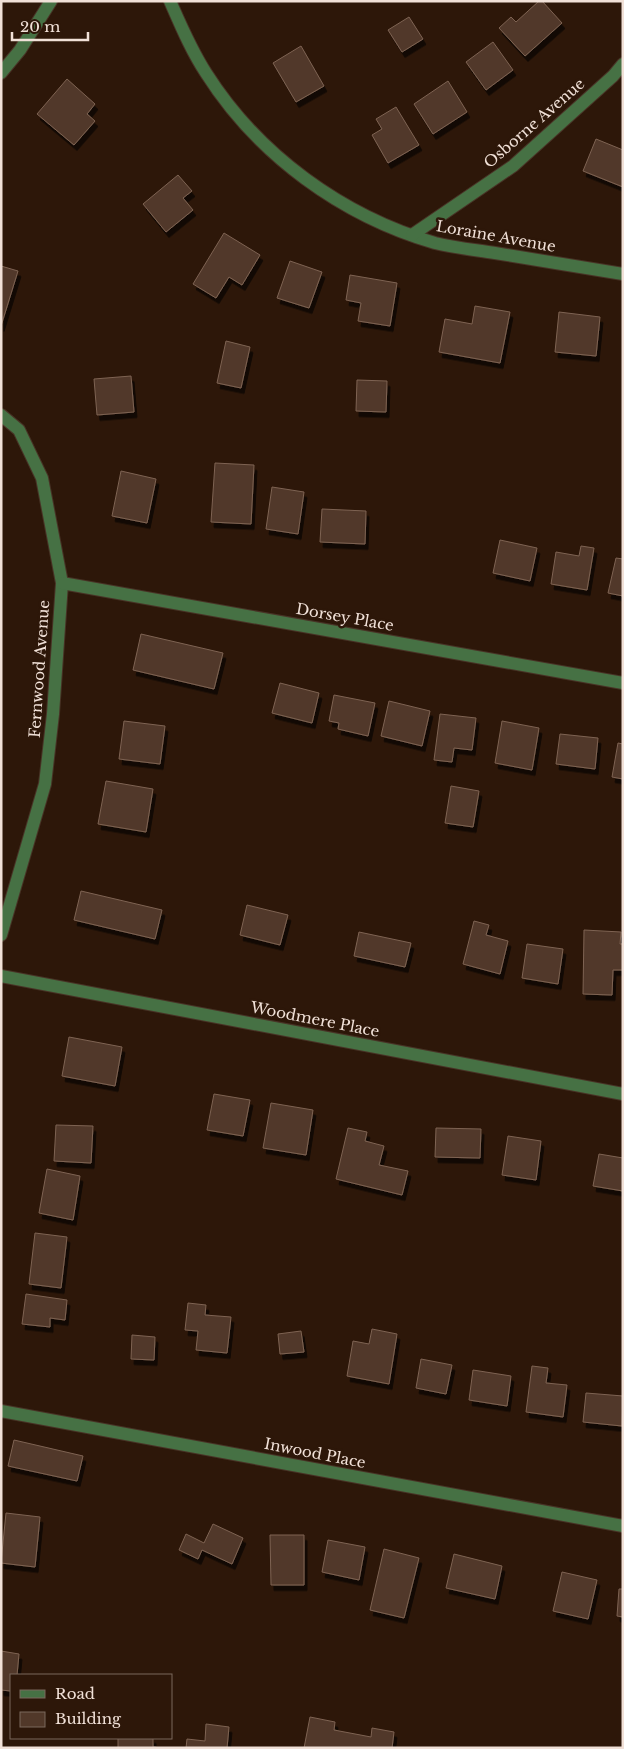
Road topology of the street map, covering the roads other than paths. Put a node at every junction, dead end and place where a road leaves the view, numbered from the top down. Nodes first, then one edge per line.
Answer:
1 (50, 1) edge
2 (170, 1) edge
3 (623, 64) edge
4 (1, 73) edge
5 (412, 235) junction
6 (623, 274) edge
7 (1, 415) edge
8 (62, 584) junction
9 (623, 684) edge
10 (1, 935) edge
11 (1, 976) edge
12 (623, 1094) edge
13 (1, 1411) edge
14 (623, 1526) edge

1 - 4 street
2 - 5 street, Loraine Avenue
3 - 5 street, Osborne Avenue
5 - 6 street, Loraine Avenue
7 - 8 street, Fernwood Avenue
8 - 9 street, Dorsey Place
8 - 10 street, Fernwood Avenue
11 - 12 street, Woodmere Place
13 - 14 street, Inwood Place

